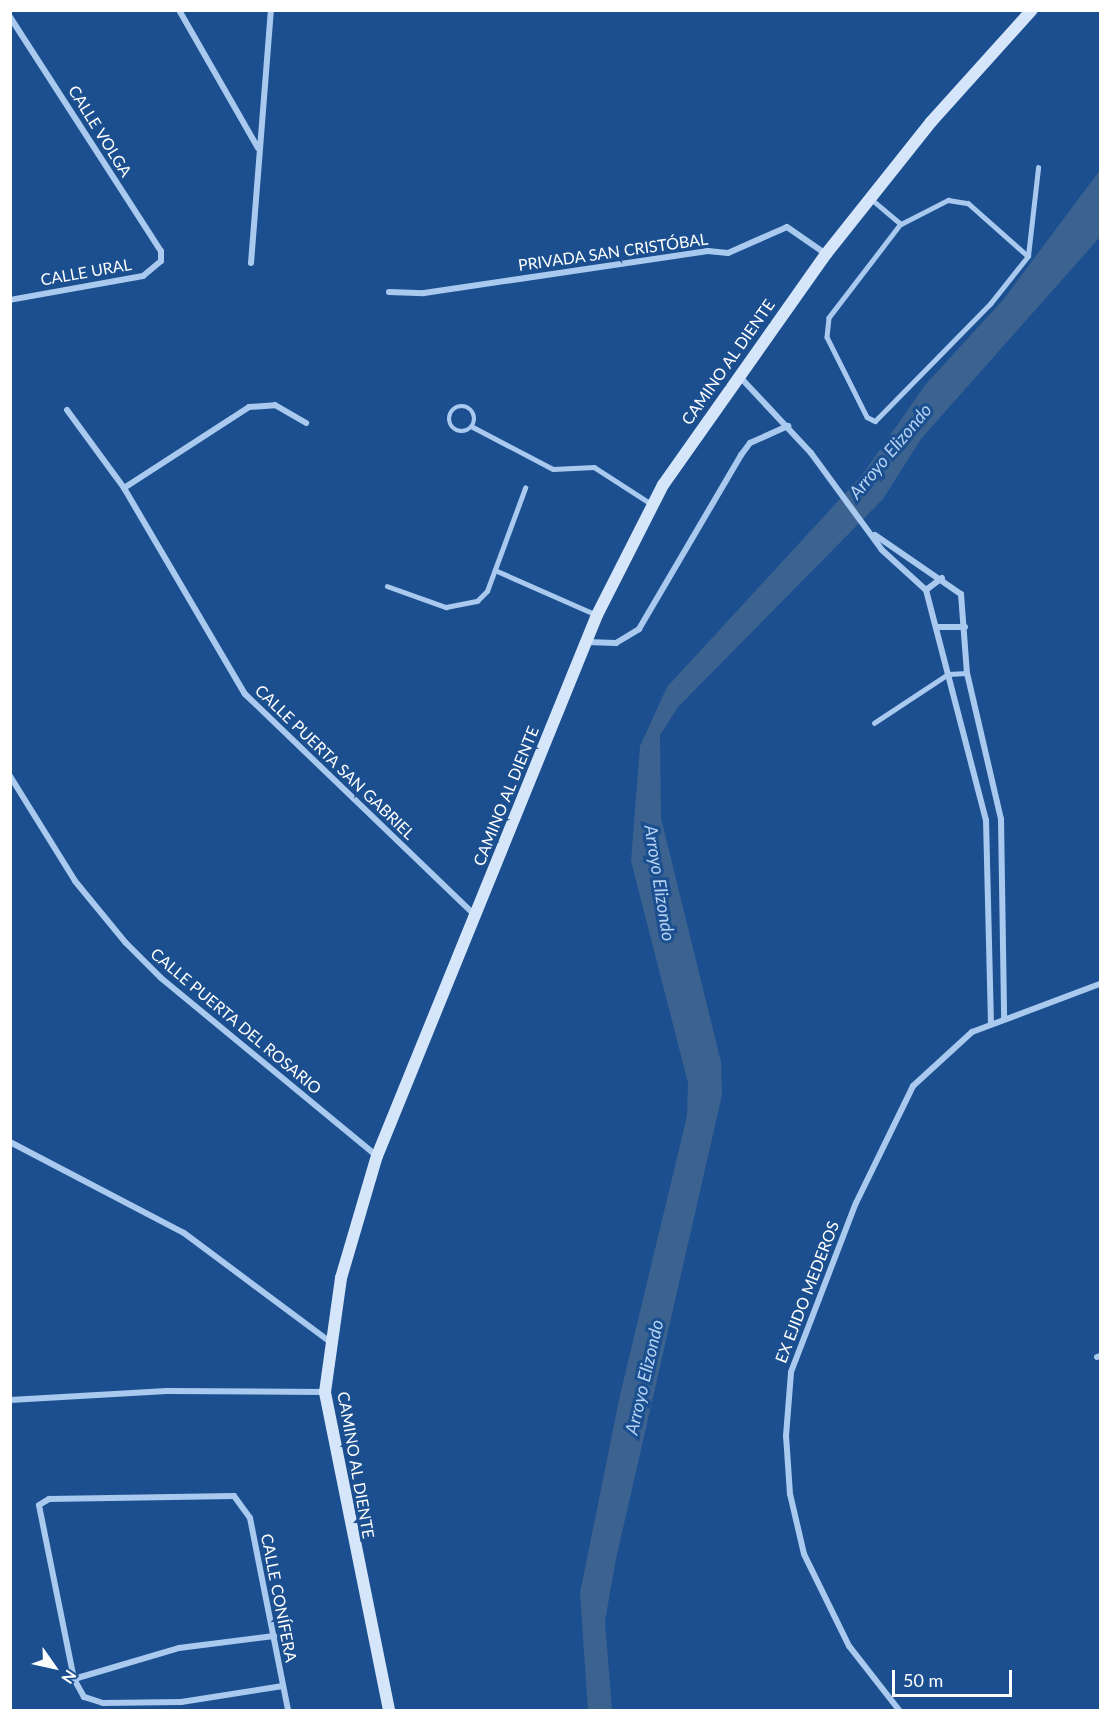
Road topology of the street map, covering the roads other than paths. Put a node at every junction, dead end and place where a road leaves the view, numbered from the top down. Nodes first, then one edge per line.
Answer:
1 (179, 10) edge
2 (271, 10) edge
3 (1032, 10) edge
4 (10, 17) edge
5 (258, 148) junction
6 (1038, 168) dead end
7 (870, 198) junction
8 (901, 224) junction
9 (826, 254) junction
10 (1028, 256) junction
11 (160, 261) joint
12 (251, 263) dead end
13 (10, 290) edge
14 (389, 292) dead end
15 (13, 299) edge
16 (738, 374) junction
17 (67, 410) dead end
18 (306, 423) dead end
19 (788, 426) junction
20 (473, 427) junction
21 (124, 488) junction
22 (525, 488) dead end
23 (652, 505) junction
24 (875, 534) junction
25 (495, 570) junction
26 (942, 578) junction
27 (387, 586) dead end
28 (926, 590) junction
29 (597, 615) junction
30 (938, 627) junction
31 (965, 627) junction
32 (586, 642) junction
33 (948, 674) junction
34 (967, 674) junction
35 (874, 723) dead end
36 (10, 776) edge
37 (1003, 861) junction
38 (989, 862) junction
39 (475, 916) junction
40 (1101, 984) edge
41 (1005, 1017) junction
42 (991, 1023) junction
43 (10, 1142) edge
44 (377, 1156) junction
45 (329, 1341) junction
46 (325, 1392) junction
47 (10, 1400) edge
48 (274, 1636) junction
49 (74, 1678) junction
50 (282, 1686) junction
51 (288, 1710) edge
52 (389, 1710) edge
53 (898, 1710) edge

1 - 5 street
2 - 5 street
3 - 7 street, CAMINO AL DIENTE
4 - 11 street, CALLE VOLGA
5 - 12 street
6 - 10 lane
7 - 8 lane
7 - 9 street, CAMINO AL DIENTE
8 - 10 lane
8 - 10 lane
9 - 14 street, PRIVADA SAN CRISTÓBAL
9 - 16 street, CAMINO AL DIENTE
11 - 15 street, CALLE URAL
13 - 15 street
16 - 19 street
16 - 23 street, CAMINO AL DIENTE
17 - 21 street, CALLE PUERTA SAN GABRIEL
18 - 21 street
19 - 24 street
19 - 32 street
20 - 20 lane
20 - 23 lane
21 - 39 street, CALLE PUERTA SAN GABRIEL
22 - 25 lane
23 - 29 street, CAMINO AL DIENTE
24 - 26 street
24 - 28 street
25 - 27 lane
25 - 29 lane
26 - 28 street
26 - 31 street
28 - 30 street
29 - 32 street, CAMINO AL DIENTE
30 - 31 street
30 - 33 street
31 - 34 street
32 - 39 street, CAMINO AL DIENTE
33 - 34 lane
33 - 35 lane
33 - 38 street
34 - 37 street
36 - 44 street, CALLE PUERTA DEL ROSARIO
37 - 38 street
37 - 41 street
38 - 42 street
39 - 44 street, CAMINO AL DIENTE
40 - 41 street, EX EJIDO MEDEROS
41 - 42 street, EX EJIDO MEDEROS
42 - 53 street, EX EJIDO MEDEROS
43 - 45 street
44 - 45 street, CAMINO AL DIENTE
45 - 46 street, CAMINO AL DIENTE
46 - 47 street
46 - 52 street, CAMINO AL DIENTE
48 - 49 street
48 - 49 street, CALLE CONÍFERA
48 - 50 street, CALLE CONÍFERA
49 - 50 street
50 - 51 street, CALLE CONÍFERA

